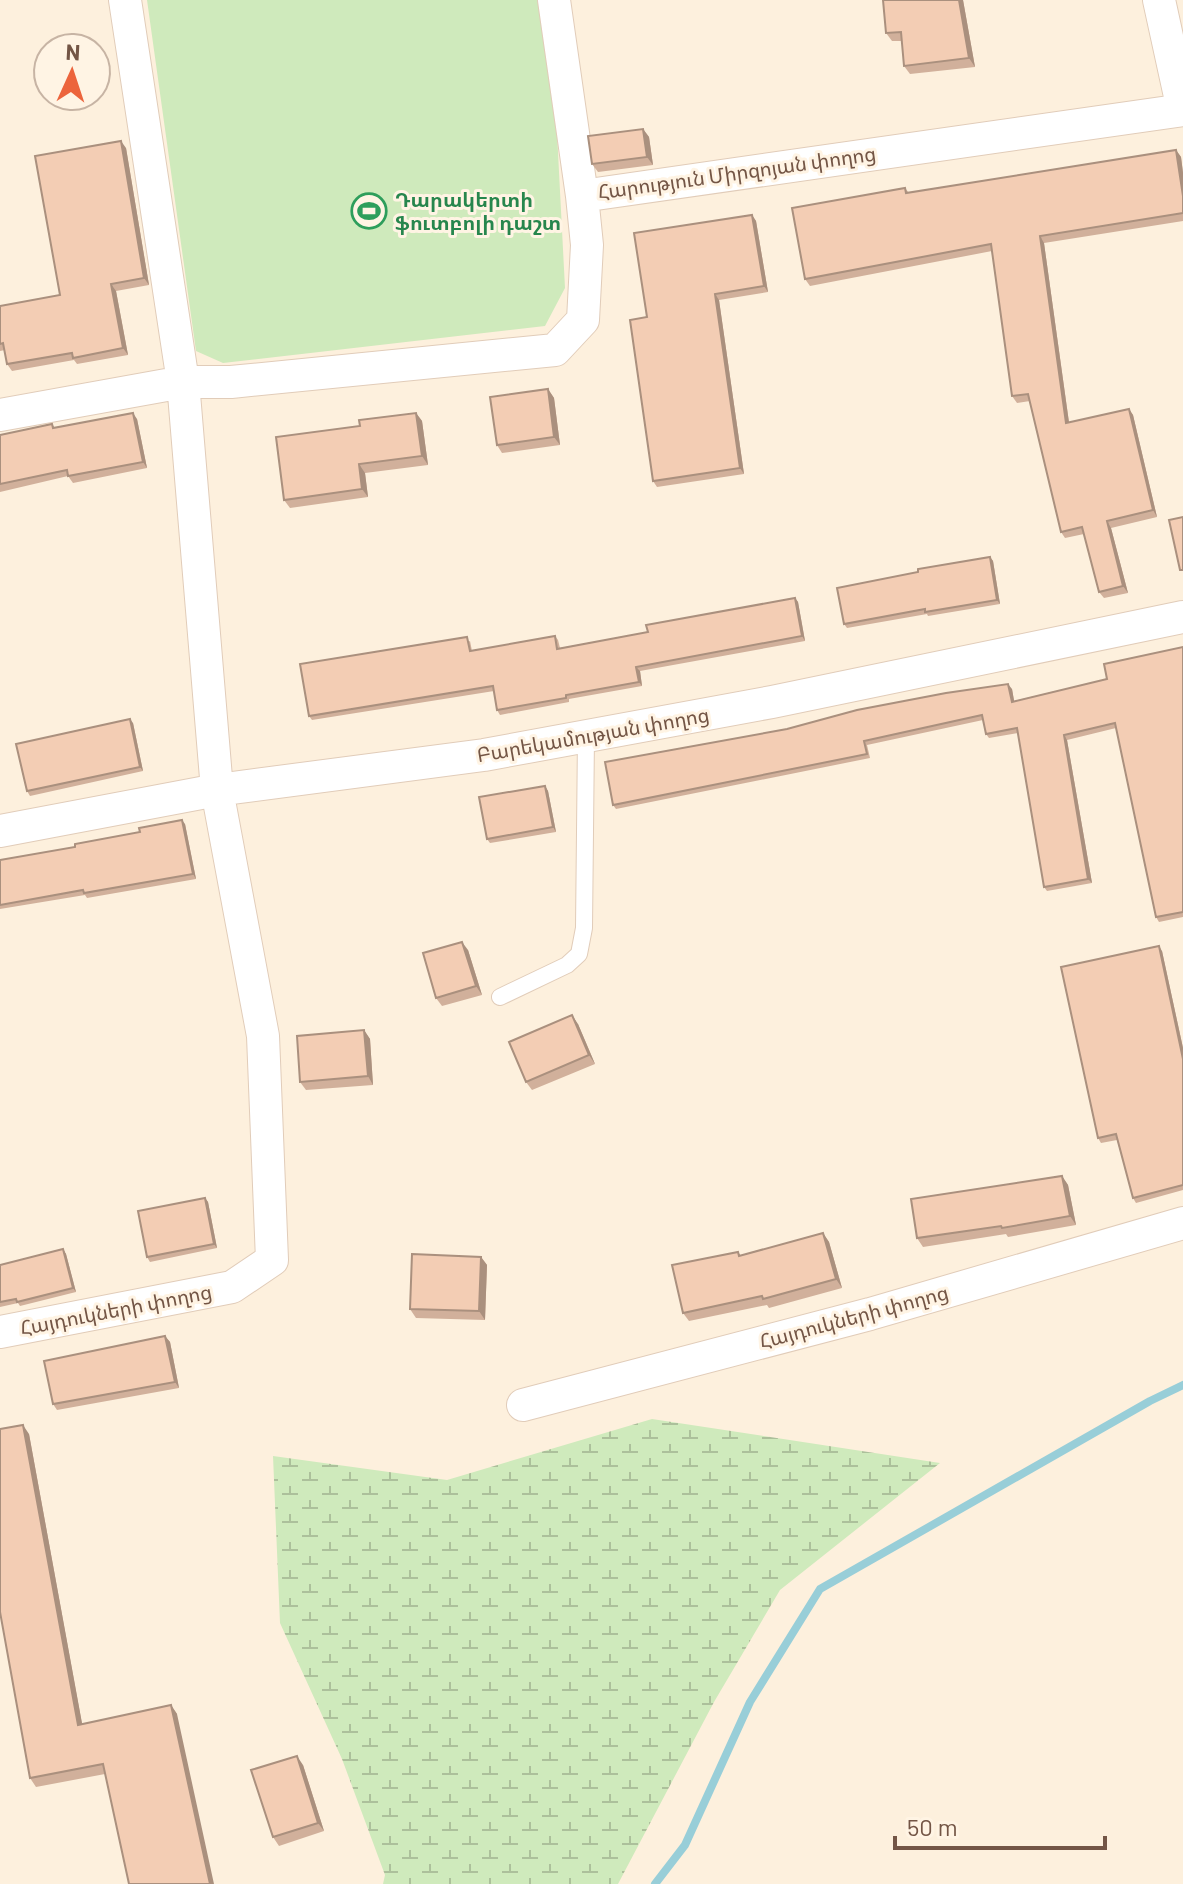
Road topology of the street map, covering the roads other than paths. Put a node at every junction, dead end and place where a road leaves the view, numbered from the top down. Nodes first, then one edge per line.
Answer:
1 (125, 0) edge
2 (554, 0) edge
3 (1159, 0) edge
4 (1183, 110) edge
5 (582, 196) junction
6 (183, 382) junction
7 (0, 415) edge
8 (1183, 617) edge
9 (586, 736) junction
10 (217, 790) junction
11 (0, 831) edge
12 (500, 997) dead end
13 (1183, 1223) edge
14 (0, 1332) edge
15 (523, 1405) dead end

1 - 6 street
2 - 5 street
3 - 4 street
4 - 5 street, Հարություն Միրզոյան փողոց
5 - 6 street, Հարություն Միրզոյան փողոց
6 - 7 street, Հարություն Միրզոյան փողոց
6 - 10 street
8 - 9 street, Բարեկամության փողոց
9 - 10 street, Բարեկամության փողոց
9 - 12 lane
10 - 11 street, Բարեկամության փողոց
10 - 14 street, Հայդուկների փողոց
13 - 15 street, Հայդուկների փողոց

